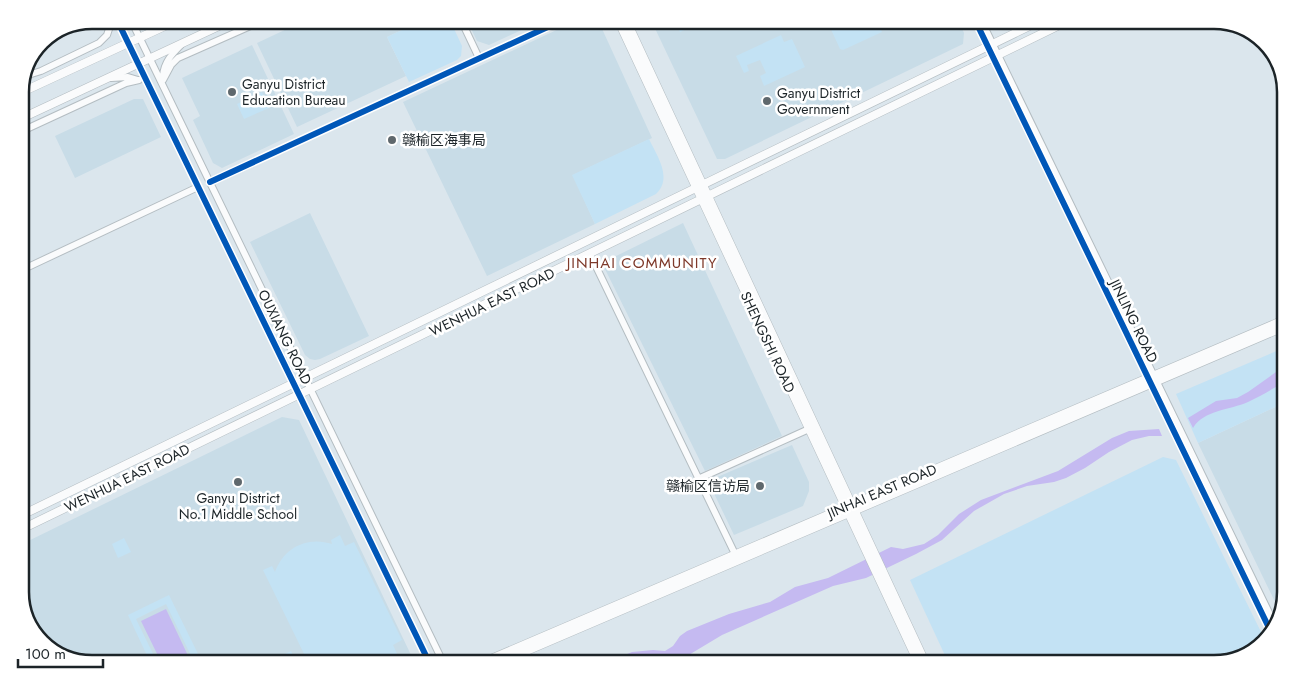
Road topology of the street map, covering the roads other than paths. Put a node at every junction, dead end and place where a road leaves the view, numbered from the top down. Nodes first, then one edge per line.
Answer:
1 (109, 29) edge
2 (121, 29) edge
3 (136, 29) edge
4 (159, 29) edge
5 (212, 29) edge
6 (244, 29) edge
7 (465, 29) edge
8 (543, 29) edge
9 (622, 29) edge
10 (630, 29) edge
11 (980, 29) edge
12 (984, 29) edge
13 (1023, 29) edge
14 (1052, 29) edge
15 (140, 38) junction
16 (128, 43) junction
17 (182, 43) junction
18 (990, 45) junction
19 (996, 56) junction
20 (150, 58) junction
21 (479, 58) junction
22 (138, 64) junction
23 (31, 74) edge
24 (107, 78) junction
25 (139, 80) junction
26 (163, 80) junction
27 (29, 89) edge
28 (165, 90) junction
29 (152, 92) junction
30 (29, 115) edge
31 (29, 128) edge
32 (210, 182) junction
33 (198, 187) junction
34 (699, 187) junction
35 (705, 198) junction
36 (590, 254) junction
37 (29, 267) edge
38 (1277, 323) edge
39 (1277, 330) edge
40 (305, 378) junction
41 (1152, 380) junction
42 (294, 384) junction
43 (311, 389) junction
44 (299, 395) junction
45 (809, 429) junction
46 (698, 478) junction
47 (850, 509) junction
48 (29, 512) edge
49 (29, 526) edge
50 (735, 554) junction
51 (1271, 619) edge
52 (1268, 624) edge
53 (426, 655) edge
54 (440, 655) edge
55 (500, 655) edge
56 (517, 655) edge
57 (915, 655) edge
58 (922, 655) edge

1 - 23 street
2 - 16 street, OUXIANG ROAD
3 - 15 street, OUXIANG ROAD
4 - 15 main road
5 - 17 main road
6 - 26 street
7 - 21 street
8 - 21 street
9 - 34 main road, SHENGSHI ROAD
10 - 34 main road, SHENGSHI ROAD
11 - 18 street, JINLING ROAD
12 - 18 street, JINLING ROAD
13 - 18 main road, WENHUA EAST ROAD
14 - 19 main road, WENHUA EAST ROAD
15 - 16 main road
15 - 20 street, OUXIANG ROAD
16 - 22 street, OUXIANG ROAD
16 - 27 main road
17 - 20 main road
17 - 26 street
18 - 19 street, JINLING ROAD
18 - 34 main road, WENHUA EAST ROAD
19 - 35 main road, WENHUA EAST ROAD
19 - 41 street, JINLING ROAD
20 - 22 main road
20 - 28 street, OUXIANG ROAD
21 - 32 street
22 - 24 main road
22 - 29 street, OUXIANG ROAD
24 - 25 street
24 - 30 main road
25 - 29 street
25 - 31 street
26 - 28 street
28 - 32 street, OUXIANG ROAD
29 - 33 street, OUXIANG ROAD
32 - 40 street, OUXIANG ROAD
33 - 37 street
33 - 42 street, OUXIANG ROAD
34 - 35 main road, SHENGSHI ROAD
34 - 40 main road, WENHUA EAST ROAD
35 - 36 main road, WENHUA EAST ROAD
35 - 45 main road, SHENGSHI ROAD
35 - 47 main road, SHENGSHI ROAD
36 - 43 main road, WENHUA EAST ROAD
36 - 46 street
38 - 41 main road, JINHAI EAST ROAD
39 - 41 main road, JINHAI EAST ROAD
40 - 42 main road, WENHUA EAST ROAD
40 - 43 street, OUXIANG ROAD
41 - 47 main road, JINHAI EAST ROAD
41 - 51 street, JINLING ROAD
41 - 52 street, JINLING ROAD
42 - 44 street, OUXIANG ROAD
42 - 48 main road, WENHUA EAST ROAD
43 - 44 main road, WENHUA EAST ROAD
43 - 54 street, OUXIANG ROAD
44 - 49 main road, WENHUA EAST ROAD
44 - 53 street, OUXIANG ROAD
45 - 46 street
45 - 47 main road, SHENGSHI ROAD
46 - 50 street
47 - 50 main road, JINHAI EAST ROAD
47 - 56 main road, JINHAI EAST ROAD
47 - 57 main road, SHENGSHI ROAD
47 - 58 main road, SHENGSHI ROAD
50 - 55 main road, JINHAI EAST ROAD

